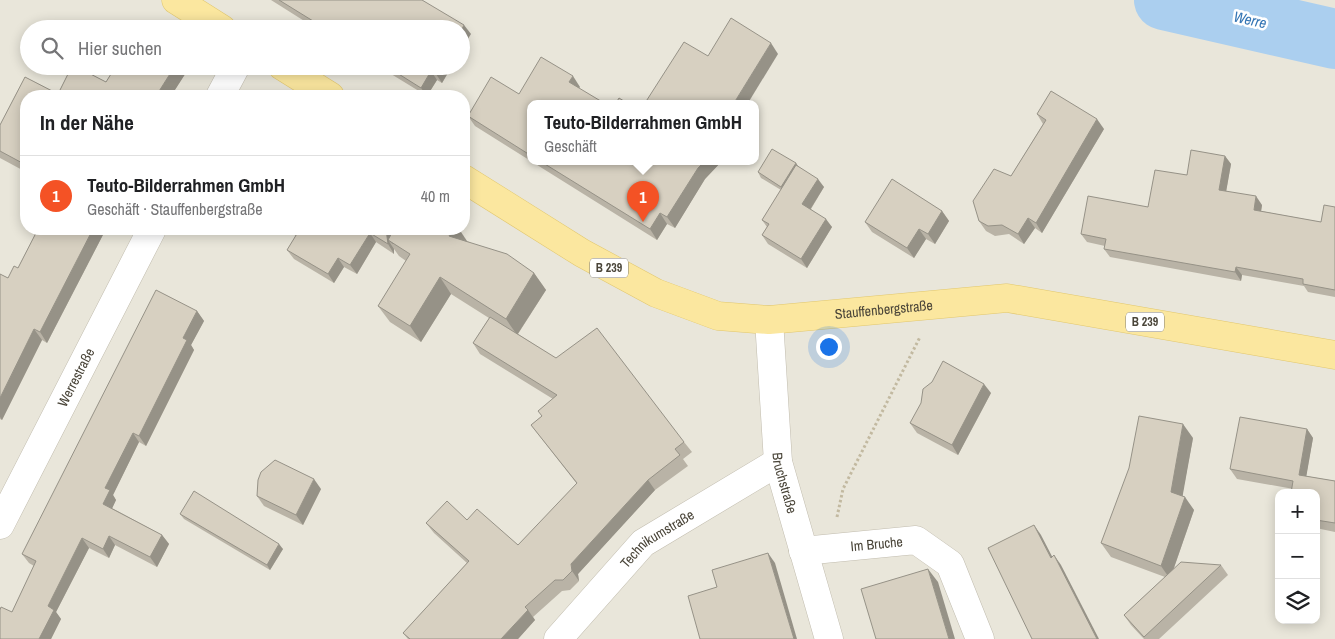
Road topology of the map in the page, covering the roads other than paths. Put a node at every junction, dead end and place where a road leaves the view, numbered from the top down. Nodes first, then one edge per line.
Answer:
1 (176, 0) edge
2 (208, 20) edge
3 (231, 75) edge
4 (296, 75) edge
5 (223, 90) edge
6 (320, 90) edge
7 (470, 183) edge
8 (149, 235) edge
9 (769, 320) junction
10 (1335, 355) edge
11 (778, 462) junction
12 (0, 525) edge
13 (804, 551) junction
14 (558, 639) edge
15 (829, 639) edge
16 (980, 639) edge

1 - 2 main road
3 - 5 street
4 - 6 main road
7 - 9 main road, Stauffenbergstraße / B 239
8 - 12 street, Werrestraße
9 - 10 main road, Stauffenbergstraße / B 239
9 - 11 street, Bruchstraße
11 - 13 street, Bruchstraße
11 - 14 street, Technikumstraße
13 - 15 street, Bruchstraße
13 - 16 street, Im Bruche

